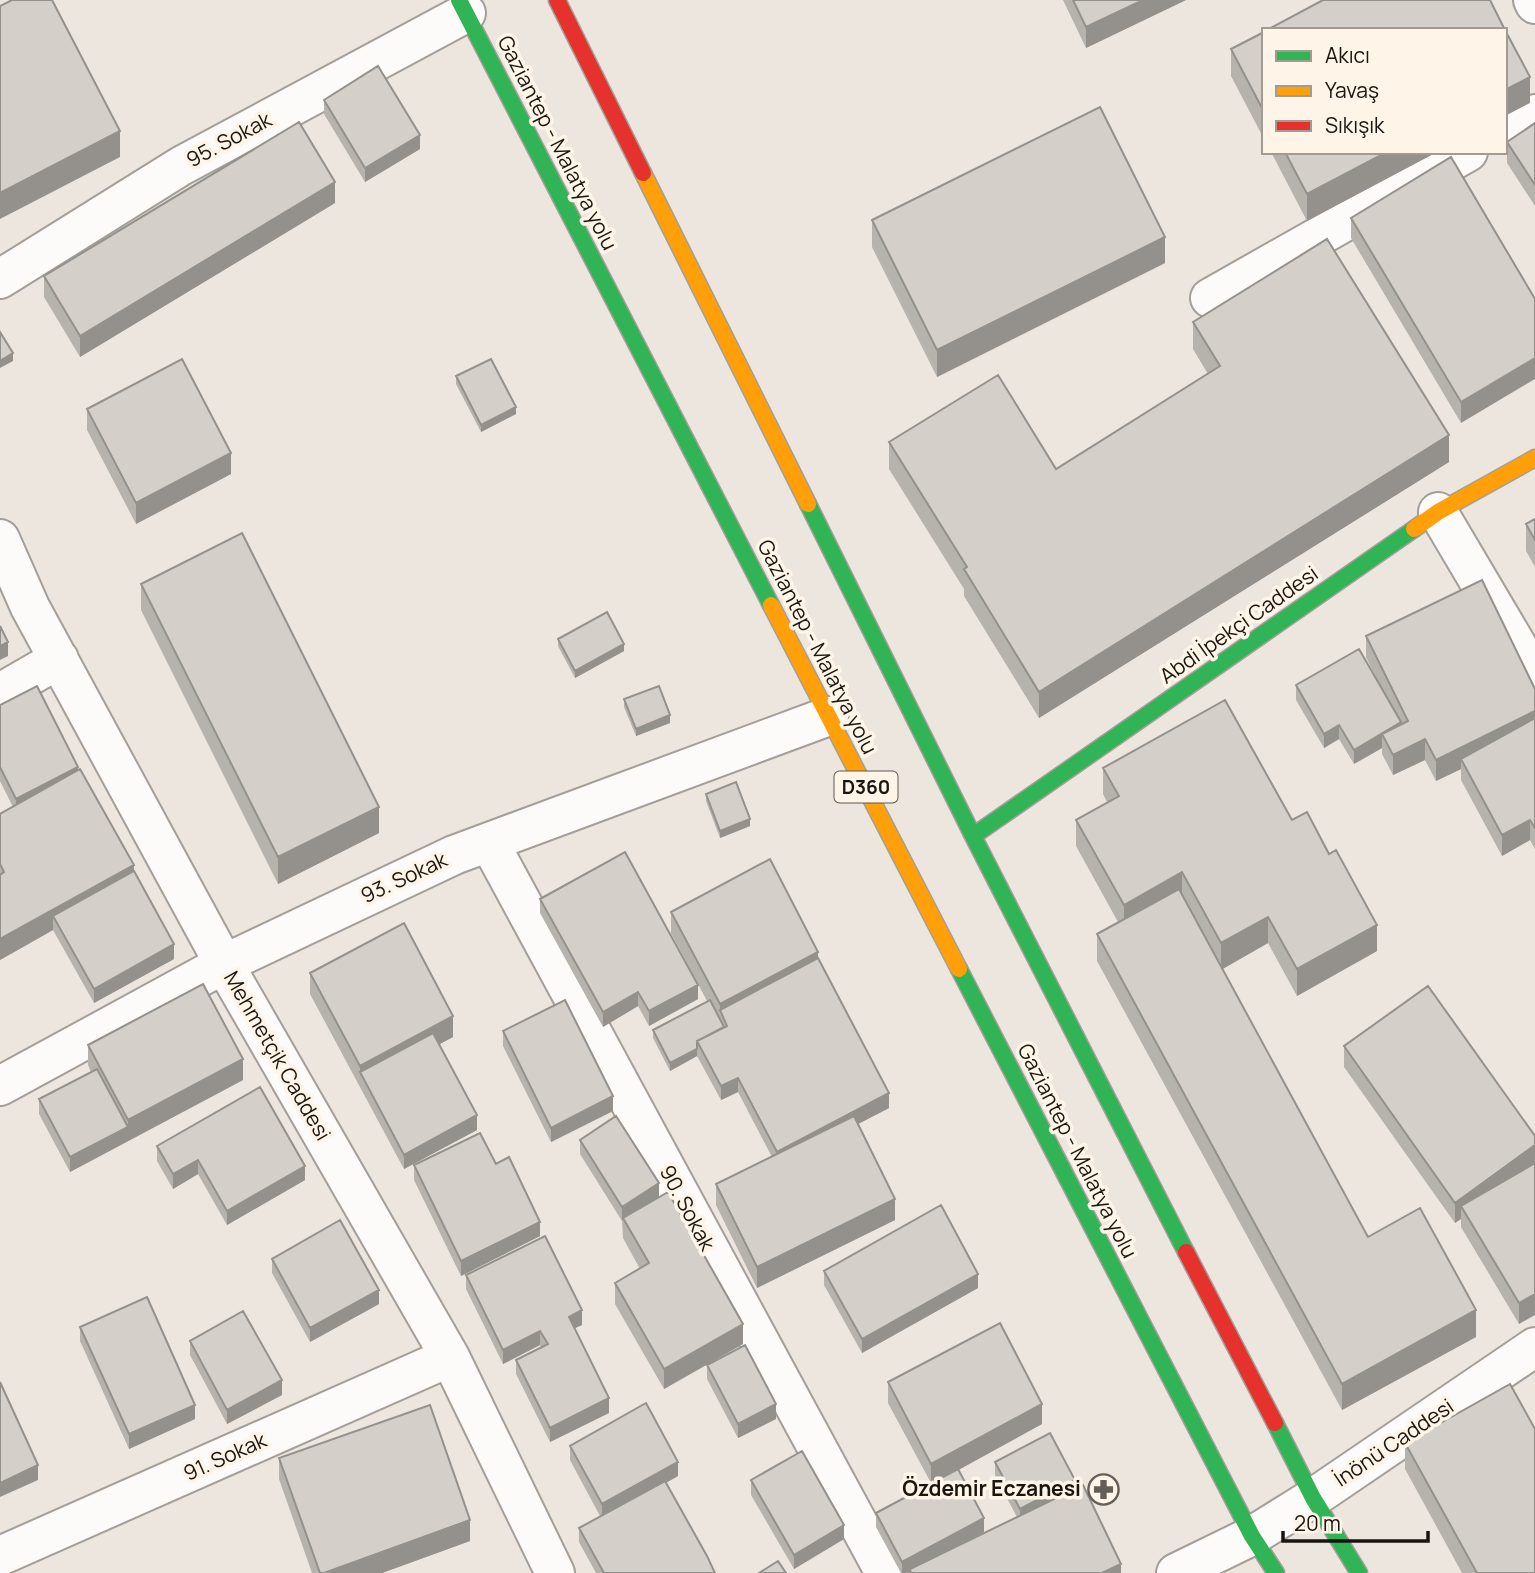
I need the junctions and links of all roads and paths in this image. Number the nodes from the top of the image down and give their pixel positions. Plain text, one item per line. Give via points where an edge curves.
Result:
1 (557, 0) edge
2 (462, 7) edge
3 (1535, 114) edge
4 (1507, 130) edge
5 (1464, 154) edge
6 (0, 279) edge
7 (1210, 298) dead end
8 (1535, 458) edge
9 (1438, 512) junction
10 (0, 540) edge
11 (59, 659) junction
12 (1535, 677) edge
13 (0, 692) edge
14 (829, 716) junction
15 (973, 836) junction
16 (489, 842) junction
17 (224, 964) junction
18 (0, 1086) edge
19 (1535, 1348) edge
20 (450, 1357) junction
21 (1313, 1498) junction
22 (1252, 1536) junction
23 (0, 1556) edge
24 (555, 1573) edge
25 (885, 1573) edge
26 (1175, 1573) edge
27 (1276, 1573) edge
28 (1359, 1573) edge

1 - 15 main road
2 - 6 street, 95. Sokak via 181,166
2 - 14 main road, Gaziantep - Malatya yolu / D360
3 - 4 street
5 - 7 street
8 - 9 main road, Abdi İpekçi Caddesi
9 - 12 street
9 - 15 main road, Abdi İpekçi Caddesi
10 - 11 street, Mehmetçik Caddesi
11 - 13 street
11 - 17 street, Mehmetçik Caddesi
14 - 16 street, 93. Sokak
14 - 22 main road, Gaziantep - Malatya yolu / D360
15 - 21 main road
16 - 17 street, 93. Sokak
16 - 25 street, 90. Sokak
17 - 18 street, 93. Sokak
17 - 20 street, Mehmetçik Caddesi
19 - 21 street, İnönü Caddesi
20 - 23 street, 91. Sokak
20 - 24 street, Mehmetçik Caddesi
21 - 22 street, İnönü Caddesi
21 - 28 main road
22 - 26 street, İnönü Caddesi
22 - 27 main road, Gaziantep - Malatya yolu / D360

